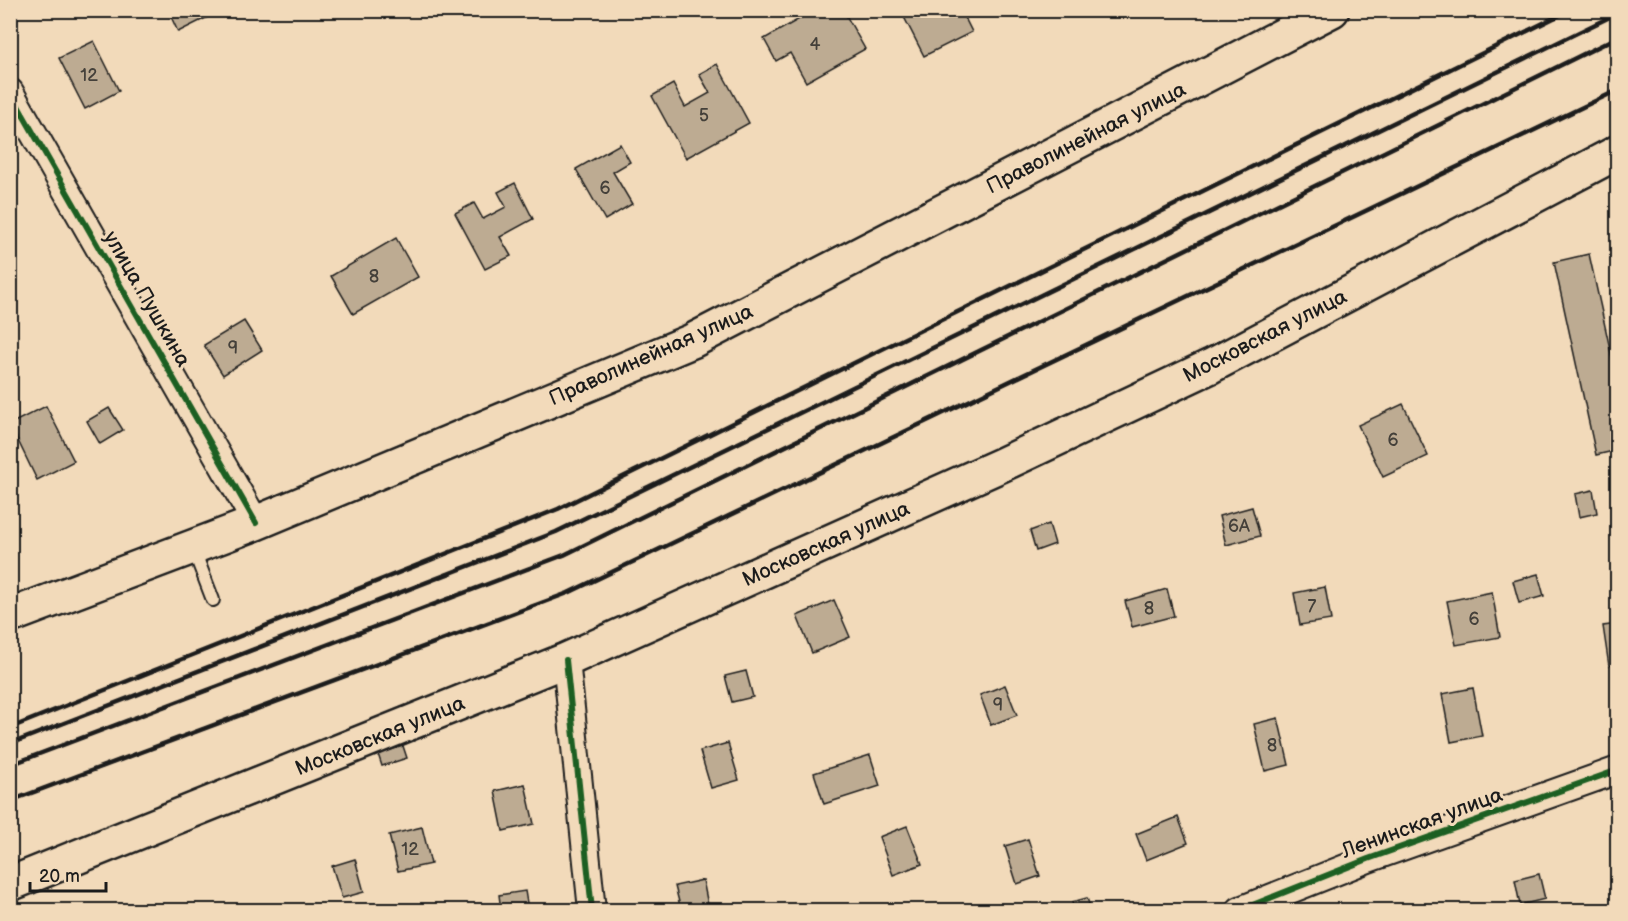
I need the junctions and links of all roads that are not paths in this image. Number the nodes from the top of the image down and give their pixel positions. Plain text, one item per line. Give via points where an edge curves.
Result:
1 (1316, 14) edge
2 (10, 92) edge
3 (1617, 152) edge
4 (256, 523) junction
5 (192, 547) junction
6 (213, 600) dead end
7 (10, 616) edge
8 (566, 660) junction
9 (1617, 770) edge
10 (10, 884) edge
11 (592, 910) edge
12 (1240, 910) edge

1 - 4 main road, Праволинейная улица via 692,341
2 - 4 street, улица Пушкина
3 - 8 main road, Московская улица via 1211,366
4 - 5 main road, Праволинейная улица
5 - 6 lane
5 - 7 main road, Праволинейная улица
8 - 10 main road, Московская улица
8 - 11 street
9 - 12 street, Ленинская улица via 1368,859

